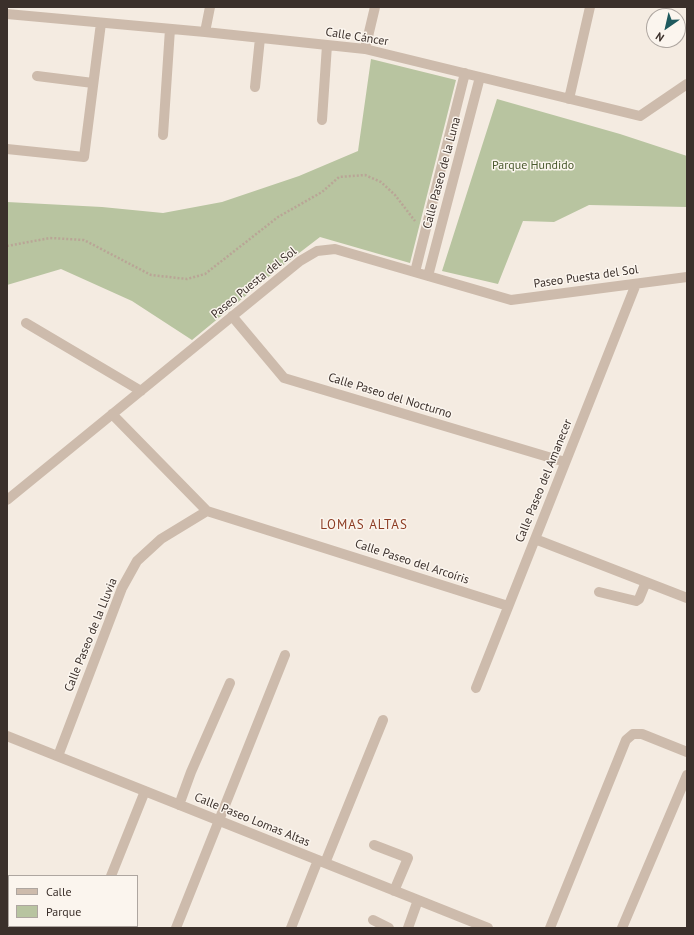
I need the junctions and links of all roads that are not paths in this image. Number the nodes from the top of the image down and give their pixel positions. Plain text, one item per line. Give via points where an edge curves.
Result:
1 (210, 7) edge
2 (375, 7) edge
3 (590, 7) edge
4 (7, 14) edge
5 (101, 22) junction
6 (170, 29) junction
7 (205, 32) junction
8 (260, 38) junction
9 (327, 45) junction
10 (365, 49) junction
11 (465, 73) junction
12 (37, 76) dead end
13 (480, 77) junction
14 (93, 83) junction
15 (687, 84) edge
16 (255, 87) dead end
17 (569, 99) junction
18 (322, 120) dead end
19 (163, 136) dead end
20 (7, 148) edge
21 (416, 272) junction
22 (428, 276) junction
23 (687, 277) edge
24 (636, 284) junction
25 (232, 316) junction
26 (26, 323) dead end
27 (141, 391) junction
28 (112, 414) junction
29 (565, 462) junction
30 (7, 500) edge
31 (208, 511) junction
32 (535, 539) junction
33 (646, 582) junction
34 (598, 592) dead end
35 (687, 598) edge
36 (508, 606) junction
37 (284, 654) dead end
38 (230, 683) dead end
39 (476, 688) dead end
40 (383, 720) dead end
41 (7, 736) edge
42 (687, 752) edge
43 (58, 756) junction
44 (687, 775) edge
45 (145, 791) junction
46 (179, 805) junction
47 (218, 820) junction
48 (374, 845) dead end
49 (322, 862) junction
50 (111, 875) edge
51 (394, 891) junction
52 (418, 900) junction
53 (373, 920) dead end
54 (176, 928) edge
55 (290, 928) edge
56 (389, 928) edge
57 (408, 928) edge
58 (488, 928) edge
59 (550, 928) edge
60 (622, 928) edge

1 - 7 street
2 - 10 street
3 - 17 street
4 - 5 street, Calle Cáncer
5 - 6 street, Calle Cáncer
5 - 14 street
6 - 7 street, Calle Cáncer
6 - 19 street
7 - 8 street, Calle Cáncer
8 - 9 street, Calle Cáncer
8 - 16 street
9 - 10 street, Calle Cáncer
9 - 18 street
10 - 11 street, Calle Cáncer
11 - 13 street, Calle Cáncer
11 - 21 street, Calle Paseo de la Luna
12 - 14 street
13 - 17 street, Calle Cáncer
13 - 22 street, Calle Paseo de la Luna
14 - 20 street via 84,157
15 - 17 street, Calle Cáncer via 640,116
21 - 22 street, Paseo Puesta del Sol
21 - 25 street, Paseo Puesta del Sol via 335,248 317,251 300,261
22 - 24 street, Paseo Puesta del Sol via 511,300
23 - 24 street, Paseo Puesta del Sol
24 - 29 street, Calle Paseo del Amanecer
25 - 27 street, Paseo Puesta del Sol
25 - 29 street, Calle Paseo del Nocturno via 284,378
26 - 27 street
27 - 28 street, Paseo Puesta del Sol
28 - 30 street, Paseo Puesta del Sol
28 - 31 street, Calle Paseo del Arcoíris
29 - 32 street, Calle Paseo del Amanecer
31 - 36 street, Calle Paseo del Arcoíris
31 - 43 street, Calle Paseo de la Lluvia via 161,539 137,561 122,588
32 - 33 street
32 - 36 street, Calle Paseo del Amanecer
33 - 34 street via 636,601
33 - 35 street
36 - 39 street, Calle Paseo del Amanecer
37 - 47 street
38 - 46 street
40 - 49 street
41 - 43 street, Calle Paseo Lomas Altas
42 - 59 street via 642,734 633,734 626,740
43 - 45 street, Calle Paseo Lomas Altas
44 - 60 street
45 - 46 street, Calle Paseo Lomas Altas
45 - 50 street
46 - 47 street, Calle Paseo Lomas Altas
47 - 49 street, Calle Paseo Lomas Altas
47 - 54 street
48 - 51 street via 408,858
49 - 51 street, Calle Paseo Lomas Altas
49 - 55 street
51 - 52 street, Calle Paseo Lomas Altas
52 - 57 street
52 - 58 street, Calle Paseo Lomas Altas
53 - 56 street

